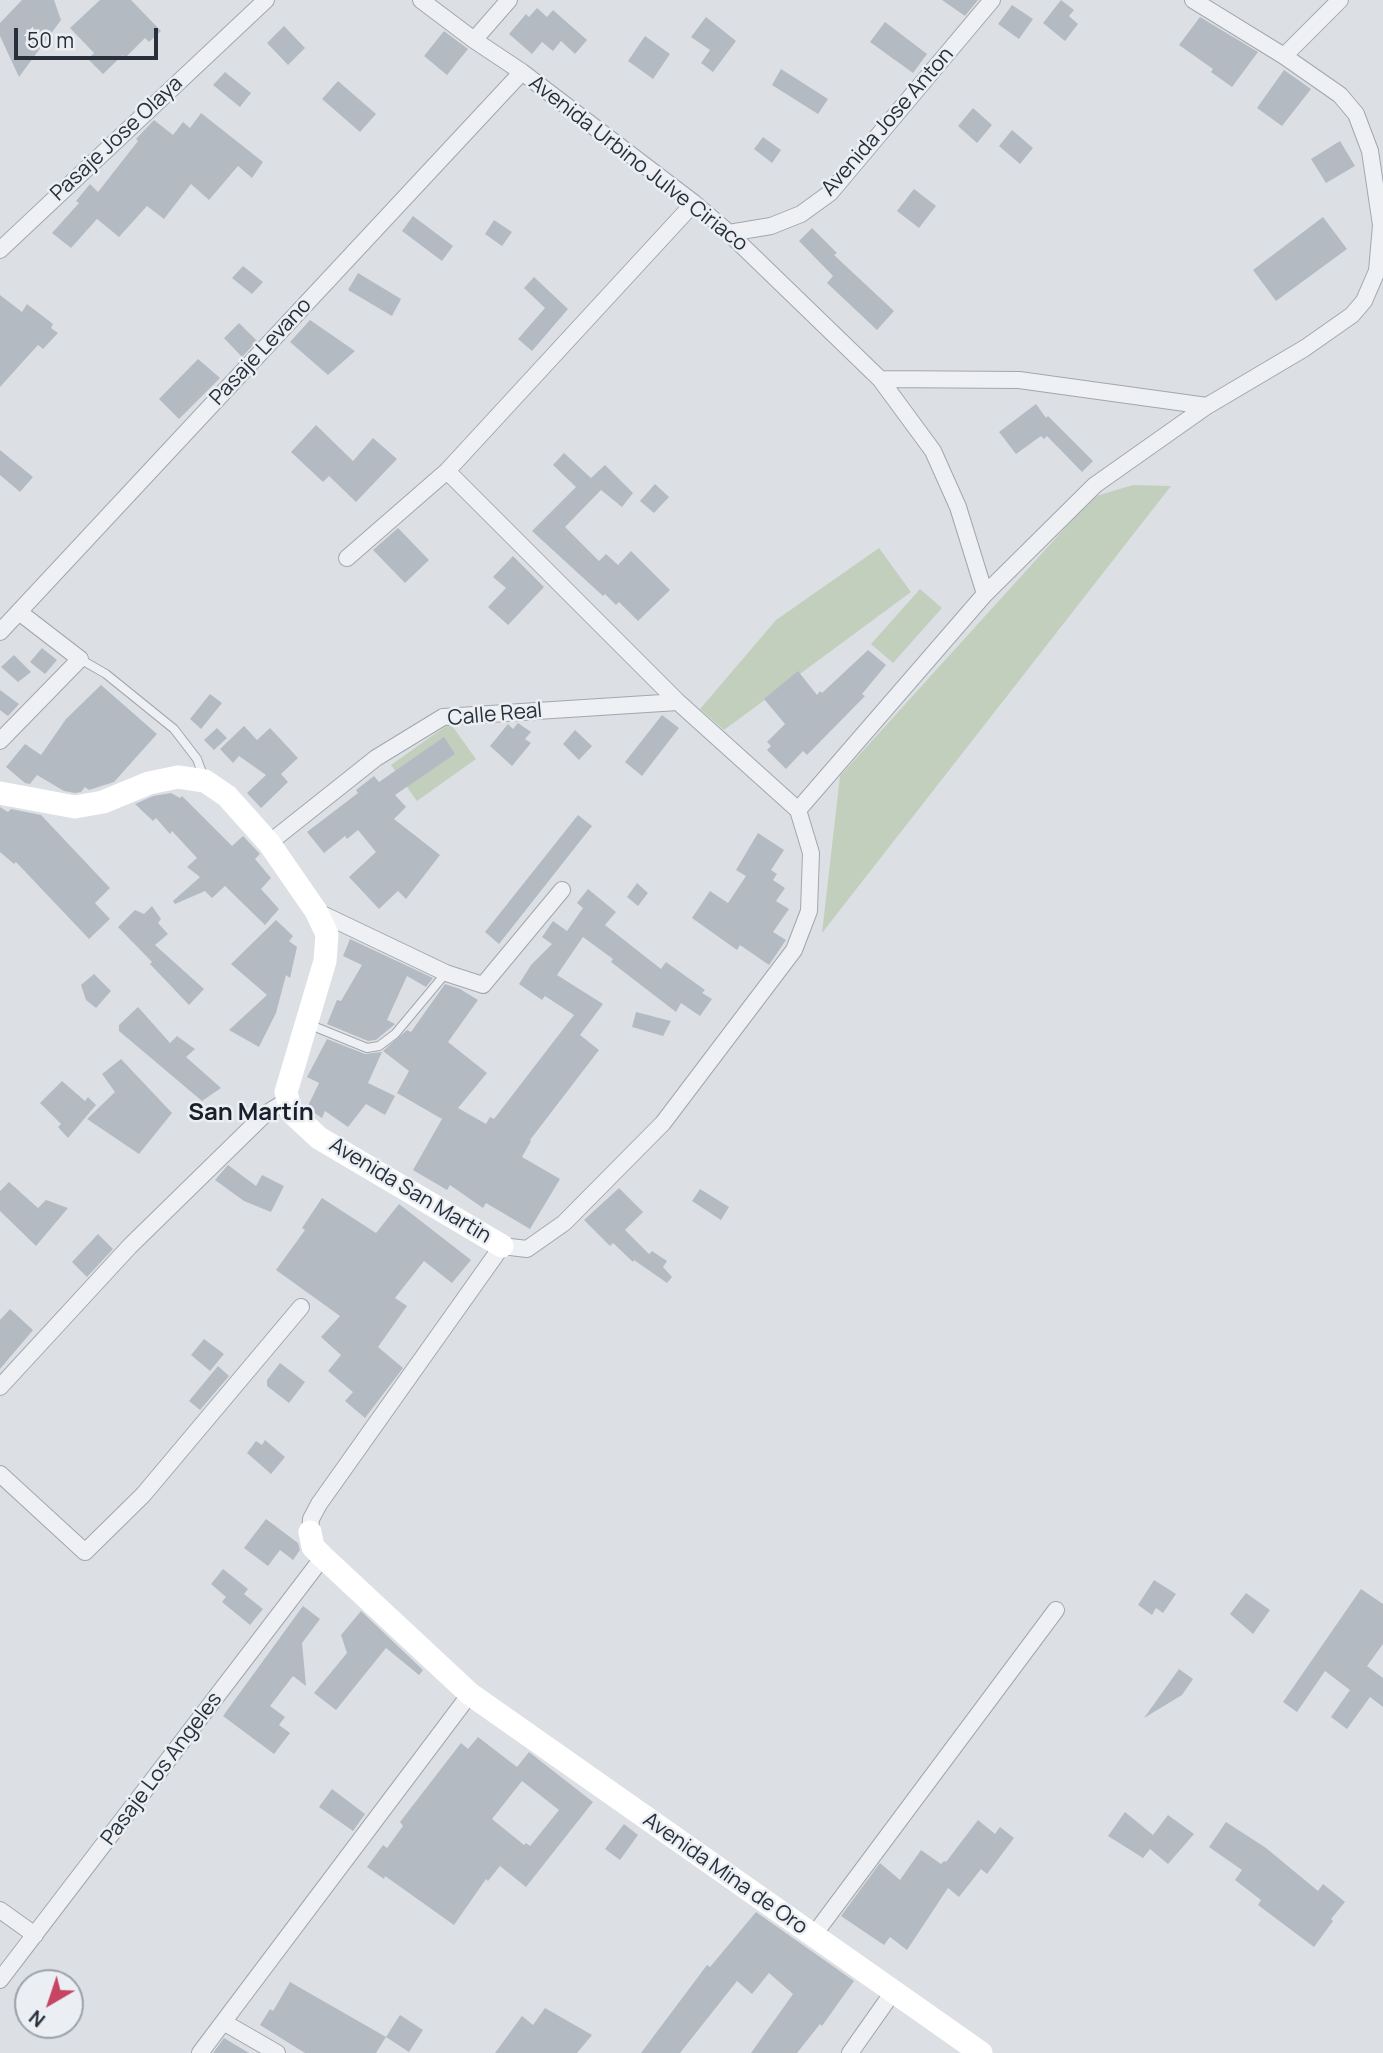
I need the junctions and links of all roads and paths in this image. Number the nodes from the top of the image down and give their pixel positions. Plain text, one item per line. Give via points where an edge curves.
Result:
1 (265, 0) edge
2 (421, 0) edge
3 (509, 0) edge
4 (992, 0) edge
5 (1193, 0) edge
6 (1340, 0) edge
7 (474, 40) junction
8 (1284, 56) junction
9 (522, 72) junction
10 (694, 203) junction
11 (729, 233) junction
12 (0, 250) edge
13 (880, 379) junction
14 (1207, 406) junction
15 (447, 471) junction
16 (347, 558) dead end
17 (985, 594) junction
18 (19, 612) junction
19 (0, 632) edge
20 (80, 659) junction
21 (678, 702) junction
22 (0, 741) edge
23 (205, 781) junction
24 (0, 793) edge
25 (799, 810) junction
26 (268, 843) junction
27 (562, 890) dead end
28 (316, 911) junction
29 (446, 973) junction
30 (306, 1023) junction
31 (288, 1100) junction
32 (502, 1246) junction
33 (300, 1307) dead end
34 (0, 1387) edge
35 (0, 1475) edge
36 (310, 1532) joint
37 (323, 1557) junction
38 (1056, 1610) dead end
39 (470, 1694) junction
40 (0, 1910) edge
41 (35, 1935) junction
42 (813, 1936) junction
43 (0, 1980) edge
44 (893, 1992) junction
45 (225, 2023) junction
46 (200, 2053) edge
47 (278, 2053) edge
48 (850, 2053) edge
49 (981, 2053) edge

1 - 12 street, Pasaje Jose Olaya
2 - 7 street, Avenida Urbino Julve Ciriaco
3 - 7 street
4 - 11 street, Avenida Jose Anton via 830,193 801,215
5 - 8 street
6 - 8 street
7 - 9 street, Avenida Urbino Julve Ciriaco
8 - 14 street via 1340,96 1356,114 1370,151 1379,201 1377,271 1364,301 1352,315
9 - 10 street, Avenida Urbino Julve Ciriaco
9 - 18 street, Pasaje Levano
10 - 11 street, Avenida Urbino Julve Ciriaco
10 - 15 street
11 - 13 street, Avenida Urbino Julve Ciriaco
13 - 14 street via 1019,380
13 - 17 street, Avenida Urbino Julve Ciriaco via 933,451 958,507
14 - 17 street via 1095,485
15 - 16 street
15 - 21 street
17 - 25 street
18 - 19 street, Pasaje Levano
18 - 20 street
20 - 22 street
20 - 23 lane via 174,729 197,759
21 - 25 street
21 - 26 street, Calle Real via 443,718 376,758
23 - 24 street via 178,777 75,807
23 - 26 street via 228,796
25 - 32 street via 811,853 809,911 794,950 663,1123 626,1161 564,1223 527,1249
26 - 28 street
27 - 29 street via 483,985
28 - 29 street
28 - 30 street via 327,934 325,961
29 - 30 lane via 395,1034 379,1046 367,1048
30 - 31 street via 286,1092
31 - 32 street, Avenida San Martin via 291,1112 319,1138
31 - 34 street via 264,1115 140,1236
32 - 36 street via 319,1504
33 - 35 street via 144,1495 85,1552
36 - 37 street, Avenida Mina de Oro via 313,1547
37 - 39 street, Avenida Mina de Oro
37 - 41 street, Pasaje Los Angeles
38 - 42 street
39 - 42 street, Avenida Mina de Oro
39 - 45 street
40 - 41 street
41 - 43 street, Pasaje Los Angeles
42 - 44 street, Avenida Mina de Oro
44 - 48 street
44 - 49 street, Avenida Mina de Oro
45 - 46 street
45 - 47 street

